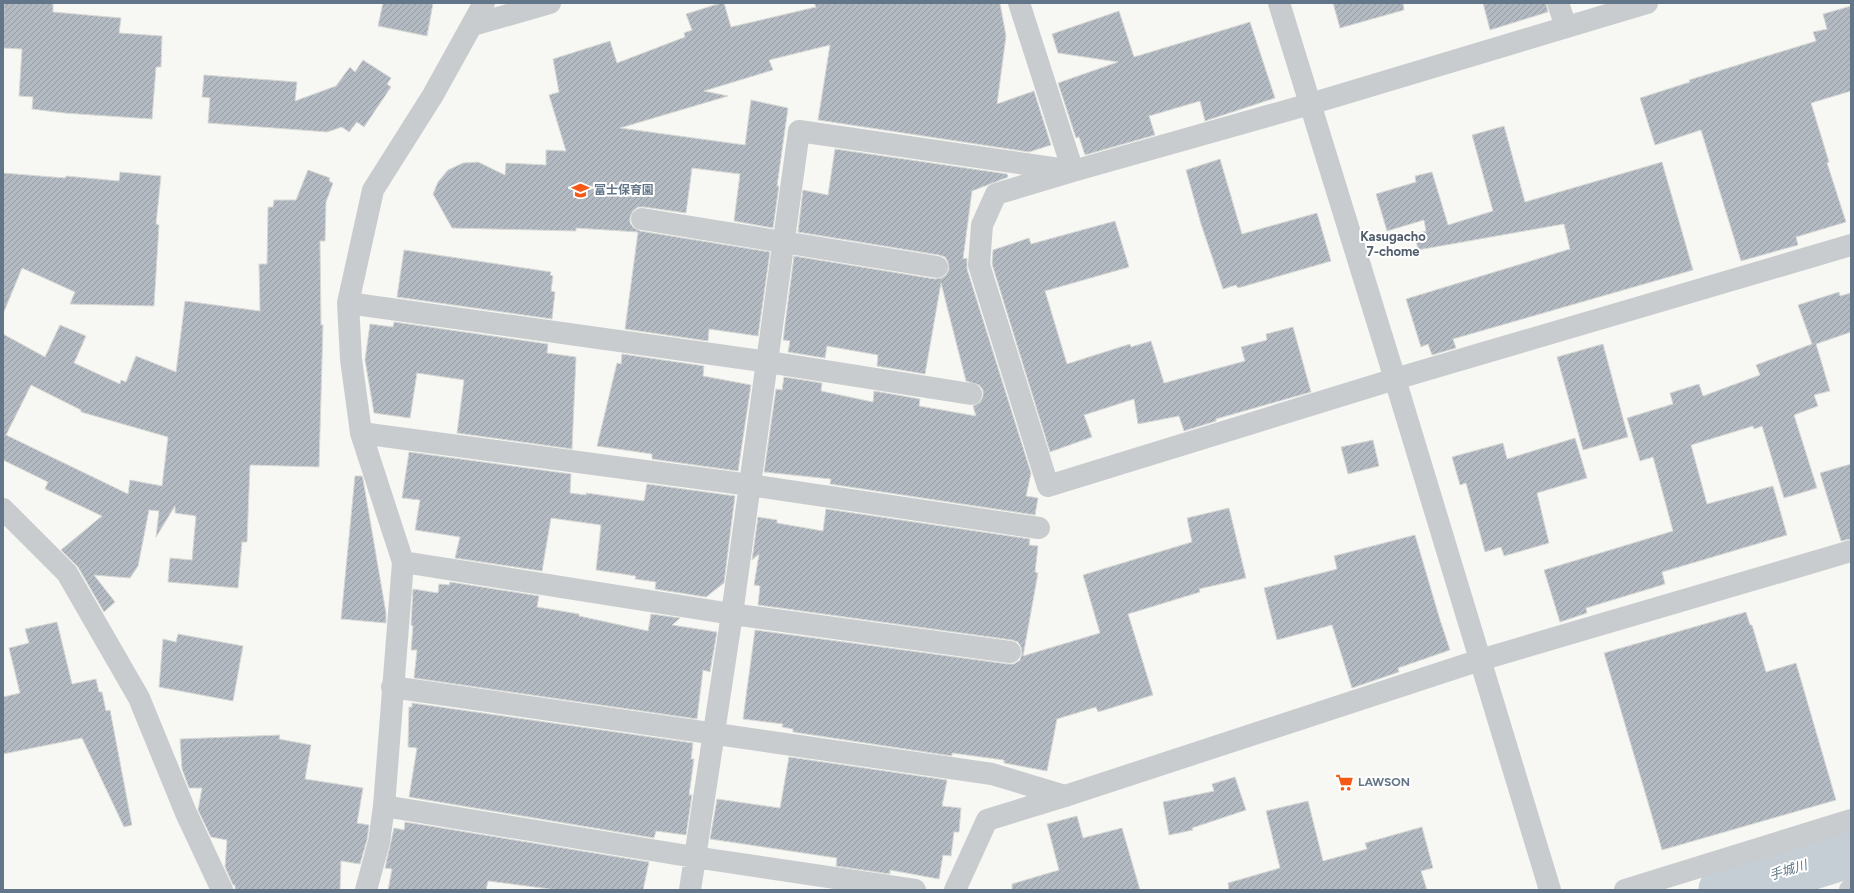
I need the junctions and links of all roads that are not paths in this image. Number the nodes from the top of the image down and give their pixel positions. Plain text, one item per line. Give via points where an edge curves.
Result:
1 (484, 3) edge
2 (550, 3) edge
3 (1019, 3) edge
4 (1279, 3) edge
5 (1558, 3) edge
6 (1647, 3) edge
7 (473, 25) junction
8 (1566, 27) junction
9 (1310, 104) junction
10 (1073, 171) junction
11 (642, 219) dead end
12 (784, 242) junction
13 (1851, 245) edge
14 (937, 267) dead end
15 (348, 303) junction
16 (768, 362) junction
17 (1395, 379) junction
18 (971, 394) dead end
19 (361, 433) junction
20 (750, 485) junction
21 (3, 509) edge
22 (1039, 528) dead end
23 (1851, 551) edge
24 (404, 562) junction
25 (732, 614) junction
26 (1010, 652) dead end
27 (1480, 660) junction
28 (392, 687) junction
29 (712, 734) junction
30 (1065, 796) junction
31 (384, 806) junction
32 (1851, 820) edge
33 (694, 857) junction
34 (222, 890) edge
35 (366, 890) edge
36 (690, 890) edge
37 (915, 890) edge
38 (955, 890) edge
39 (1550, 890) edge
40 (1625, 890) edge

1 - 7 street
2 - 7 street
3 - 10 street
4 - 9 street
5 - 8 street
6 - 8 street
7 - 15 street via 433,95 373,190
8 - 9 street
9 - 10 street
9 - 17 street
10 - 12 street via 799,131
10 - 17 street via 996,194 982,224 979,265 1048,486
11 - 12 street
12 - 14 street
12 - 16 street
13 - 17 street
15 - 16 street
15 - 19 street via 351,359
16 - 18 street
16 - 20 street
17 - 27 street
19 - 20 street
19 - 24 street
20 - 22 street
20 - 25 street
21 - 34 street via 67,573 139,698 186,812
23 - 27 street
24 - 25 street
24 - 28 street
25 - 26 street
25 - 29 street
27 - 30 street
27 - 39 street
28 - 29 street
28 - 31 street
29 - 30 street via 992,774
29 - 33 street
30 - 38 street via 987,820
31 - 33 street
31 - 35 street via 379,842
32 - 40 street
33 - 36 street
33 - 37 street

